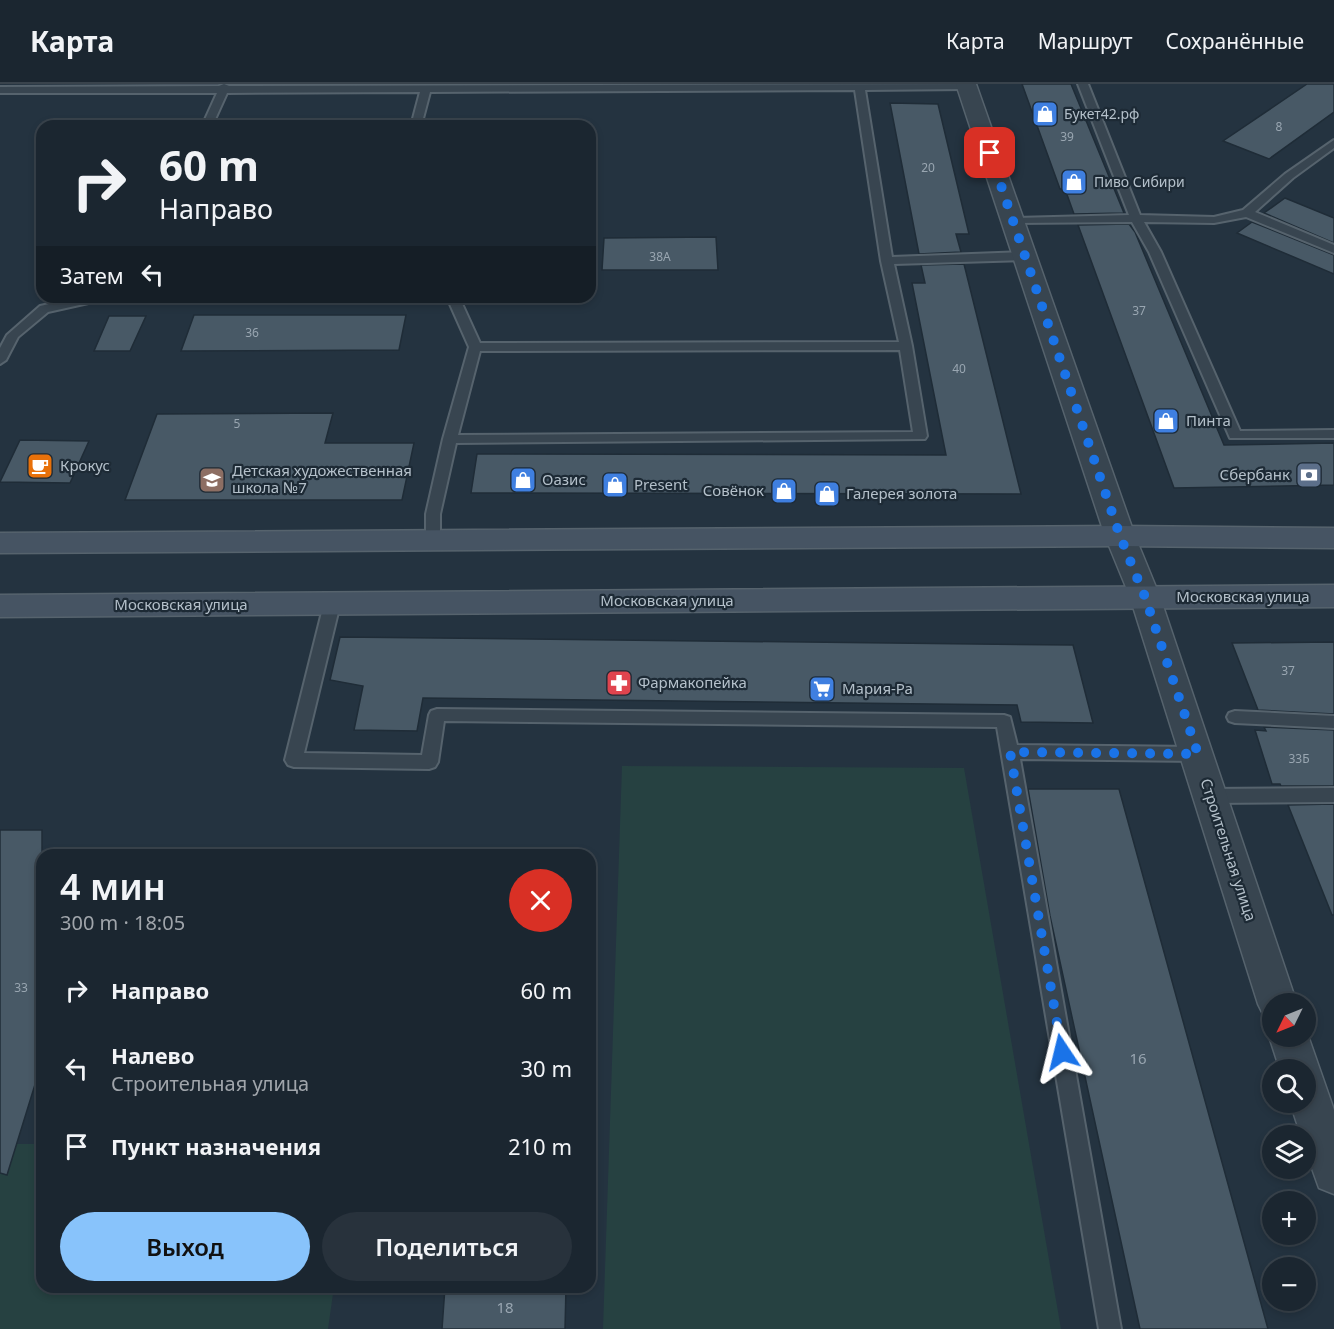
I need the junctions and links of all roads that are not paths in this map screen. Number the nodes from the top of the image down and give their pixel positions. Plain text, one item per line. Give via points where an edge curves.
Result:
1 (1083, 84) edge
2 (859, 85) edge
3 (967, 85) edge
4 (330, 86) edge
5 (224, 87) junction
6 (426, 89) junction
7 (0, 90) edge
8 (210, 120) edge
9 (418, 120) edge
10 (1334, 143) edge
11 (1247, 213) junction
12 (1136, 218) junction
13 (1013, 220) junction
14 (1334, 249) edge
15 (1025, 256) junction
16 (887, 261) junction
17 (71, 303) edge
18 (456, 303) edge
19 (7, 334) edge
20 (906, 346) junction
21 (475, 347) junction
22 (0, 360) edge
23 (1334, 434) edge
24 (450, 440) junction
25 (1120, 536) junction
26 (1334, 538) edge
27 (433, 540) junction
28 (0, 543) edge
29 (1334, 596) edge
30 (1145, 597) junction
31 (332, 604) junction
32 (0, 606) edge
33 (1235, 717) dead end
34 (1334, 722) edge
35 (1010, 752) junction
36 (1198, 754) junction
37 (1334, 795) edge
38 (1210, 796) junction
39 (1274, 993) edge
40 (1314, 1113) edge
41 (1334, 1173) edge
42 (1110, 1329) edge

1 - 12 lane
2 - 3 lane
2 - 6 lane
2 - 16 lane
3 - 13 street, Строительная улица
4 - 5 lane
4 - 6 lane
5 - 7 lane
5 - 8 lane
6 - 9 lane
10 - 11 lane
11 - 12 lane via 1214,220
11 - 14 lane
12 - 13 lane
12 - 23 lane via 1155,252 1235,435
13 - 15 street, Строительная улица
15 - 16 lane
15 - 25 street, Строительная улица
16 - 20 lane
17 - 19 lane via 44,309
18 - 21 lane
19 - 22 lane
20 - 21 lane
20 - 24 lane via 920,436
21 - 24 lane
24 - 27 lane via 433,514
25 - 26 main road
25 - 27 main road
25 - 30 street, Строительная улица
27 - 28 main road
29 - 30 main road, Московская улица
30 - 31 main road, Московская улица
30 - 36 street, Строительная улица
31 - 32 main road, Московская улица
31 - 35 lane via 294,760 429,762 437,715 1004,721
33 - 34 lane
35 - 36 lane
35 - 42 lane
36 - 38 street, Строительная улица
37 - 38 lane
38 - 39 street, Строительная улица
40 - 41 street

